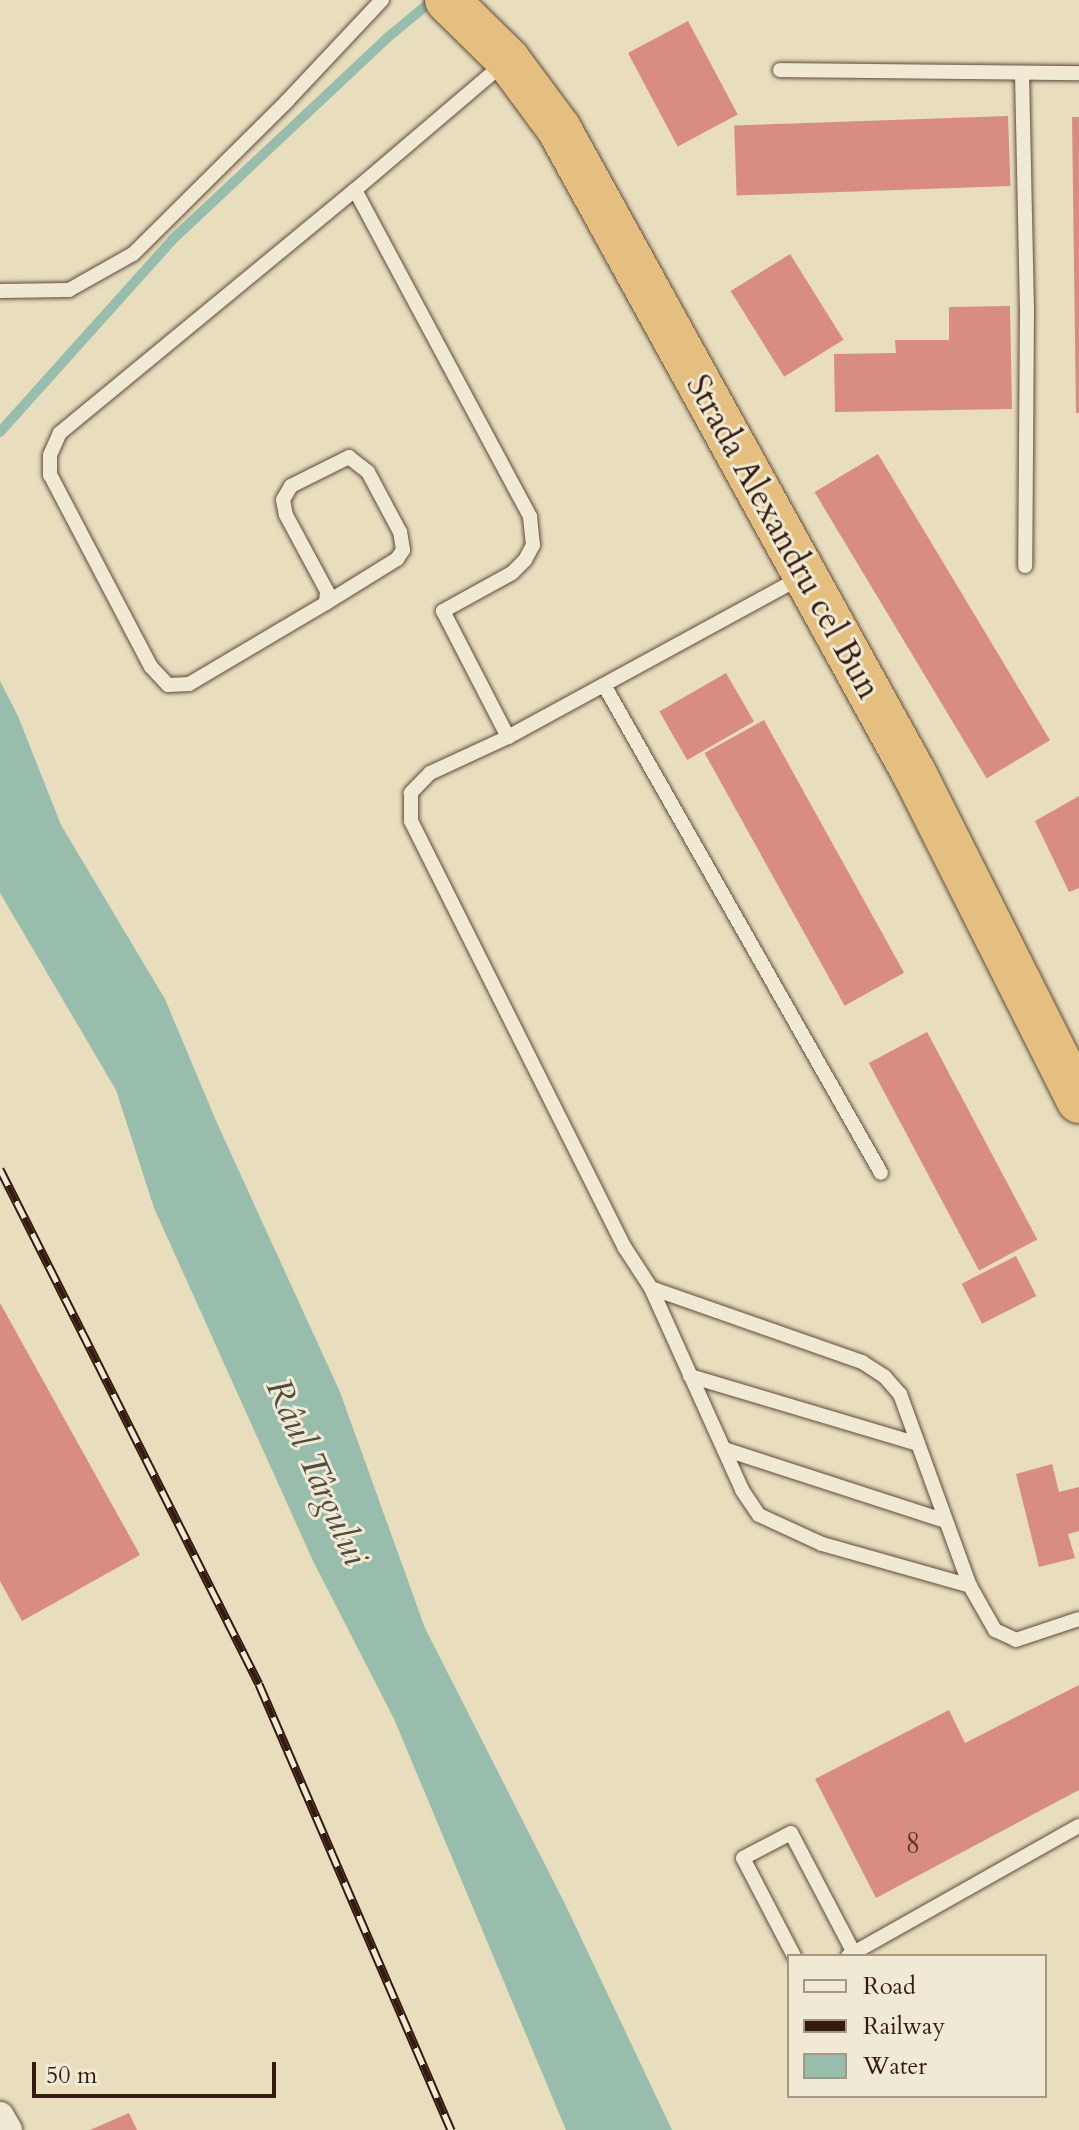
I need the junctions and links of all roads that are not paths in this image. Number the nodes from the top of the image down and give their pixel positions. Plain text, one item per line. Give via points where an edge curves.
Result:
1 (382, 0) edge
2 (459, 12) edge
3 (508, 60) junction
4 (780, 70) dead end
5 (1022, 73) junction
6 (1079, 73) edge
7 (355, 190) junction
8 (0, 291) edge
9 (1025, 566) dead end
10 (804, 576) junction
11 (326, 603) junction
12 (604, 685) junction
13 (508, 737) junction
14 (1077, 1094) edge
15 (881, 1173) dead end
16 (651, 1288) junction
17 (690, 1376) junction
18 (918, 1444) junction
19 (724, 1449) junction
20 (946, 1521) junction
21 (970, 1586) junction
22 (1079, 1619) edge
23 (1079, 1826) edge
24 (793, 1954) edge
25 (851, 1954) edge
26 (0, 2116) edge
27 (8, 2130) edge

1 - 8 lane via 133,254 69,290
2 - 3 highway, Strada Alexandru cel Bun
3 - 7 lane
3 - 10 highway, Strada Alexandru cel Bun via 559,129
4 - 5 lane
5 - 6 lane
5 - 9 lane
7 - 11 lane via 60,433 50,455 50,475 151,667 168,685 189,684
7 - 13 lane via 530,517 533,545 525,560 512,573 443,611
10 - 12 lane
10 - 14 highway, Strada Alexandru cel Bun via 922,788
11 - 11 lane via 397,559 403,550 400,532 368,472 349,457 291,486 283,500 327,591
12 - 13 lane
12 - 15 lane
13 - 16 lane via 430,773 411,793 411,821 625,1248
16 - 17 lane
16 - 18 lane via 862,1362 900,1394
17 - 18 lane
17 - 19 lane
18 - 20 lane
19 - 20 lane
19 - 21 lane via 759,1515 822,1544
20 - 21 lane
21 - 22 lane via 995,1630 1016,1640
23 - 25 lane
24 - 25 lane via 743,1858 791,1833
26 - 27 street

